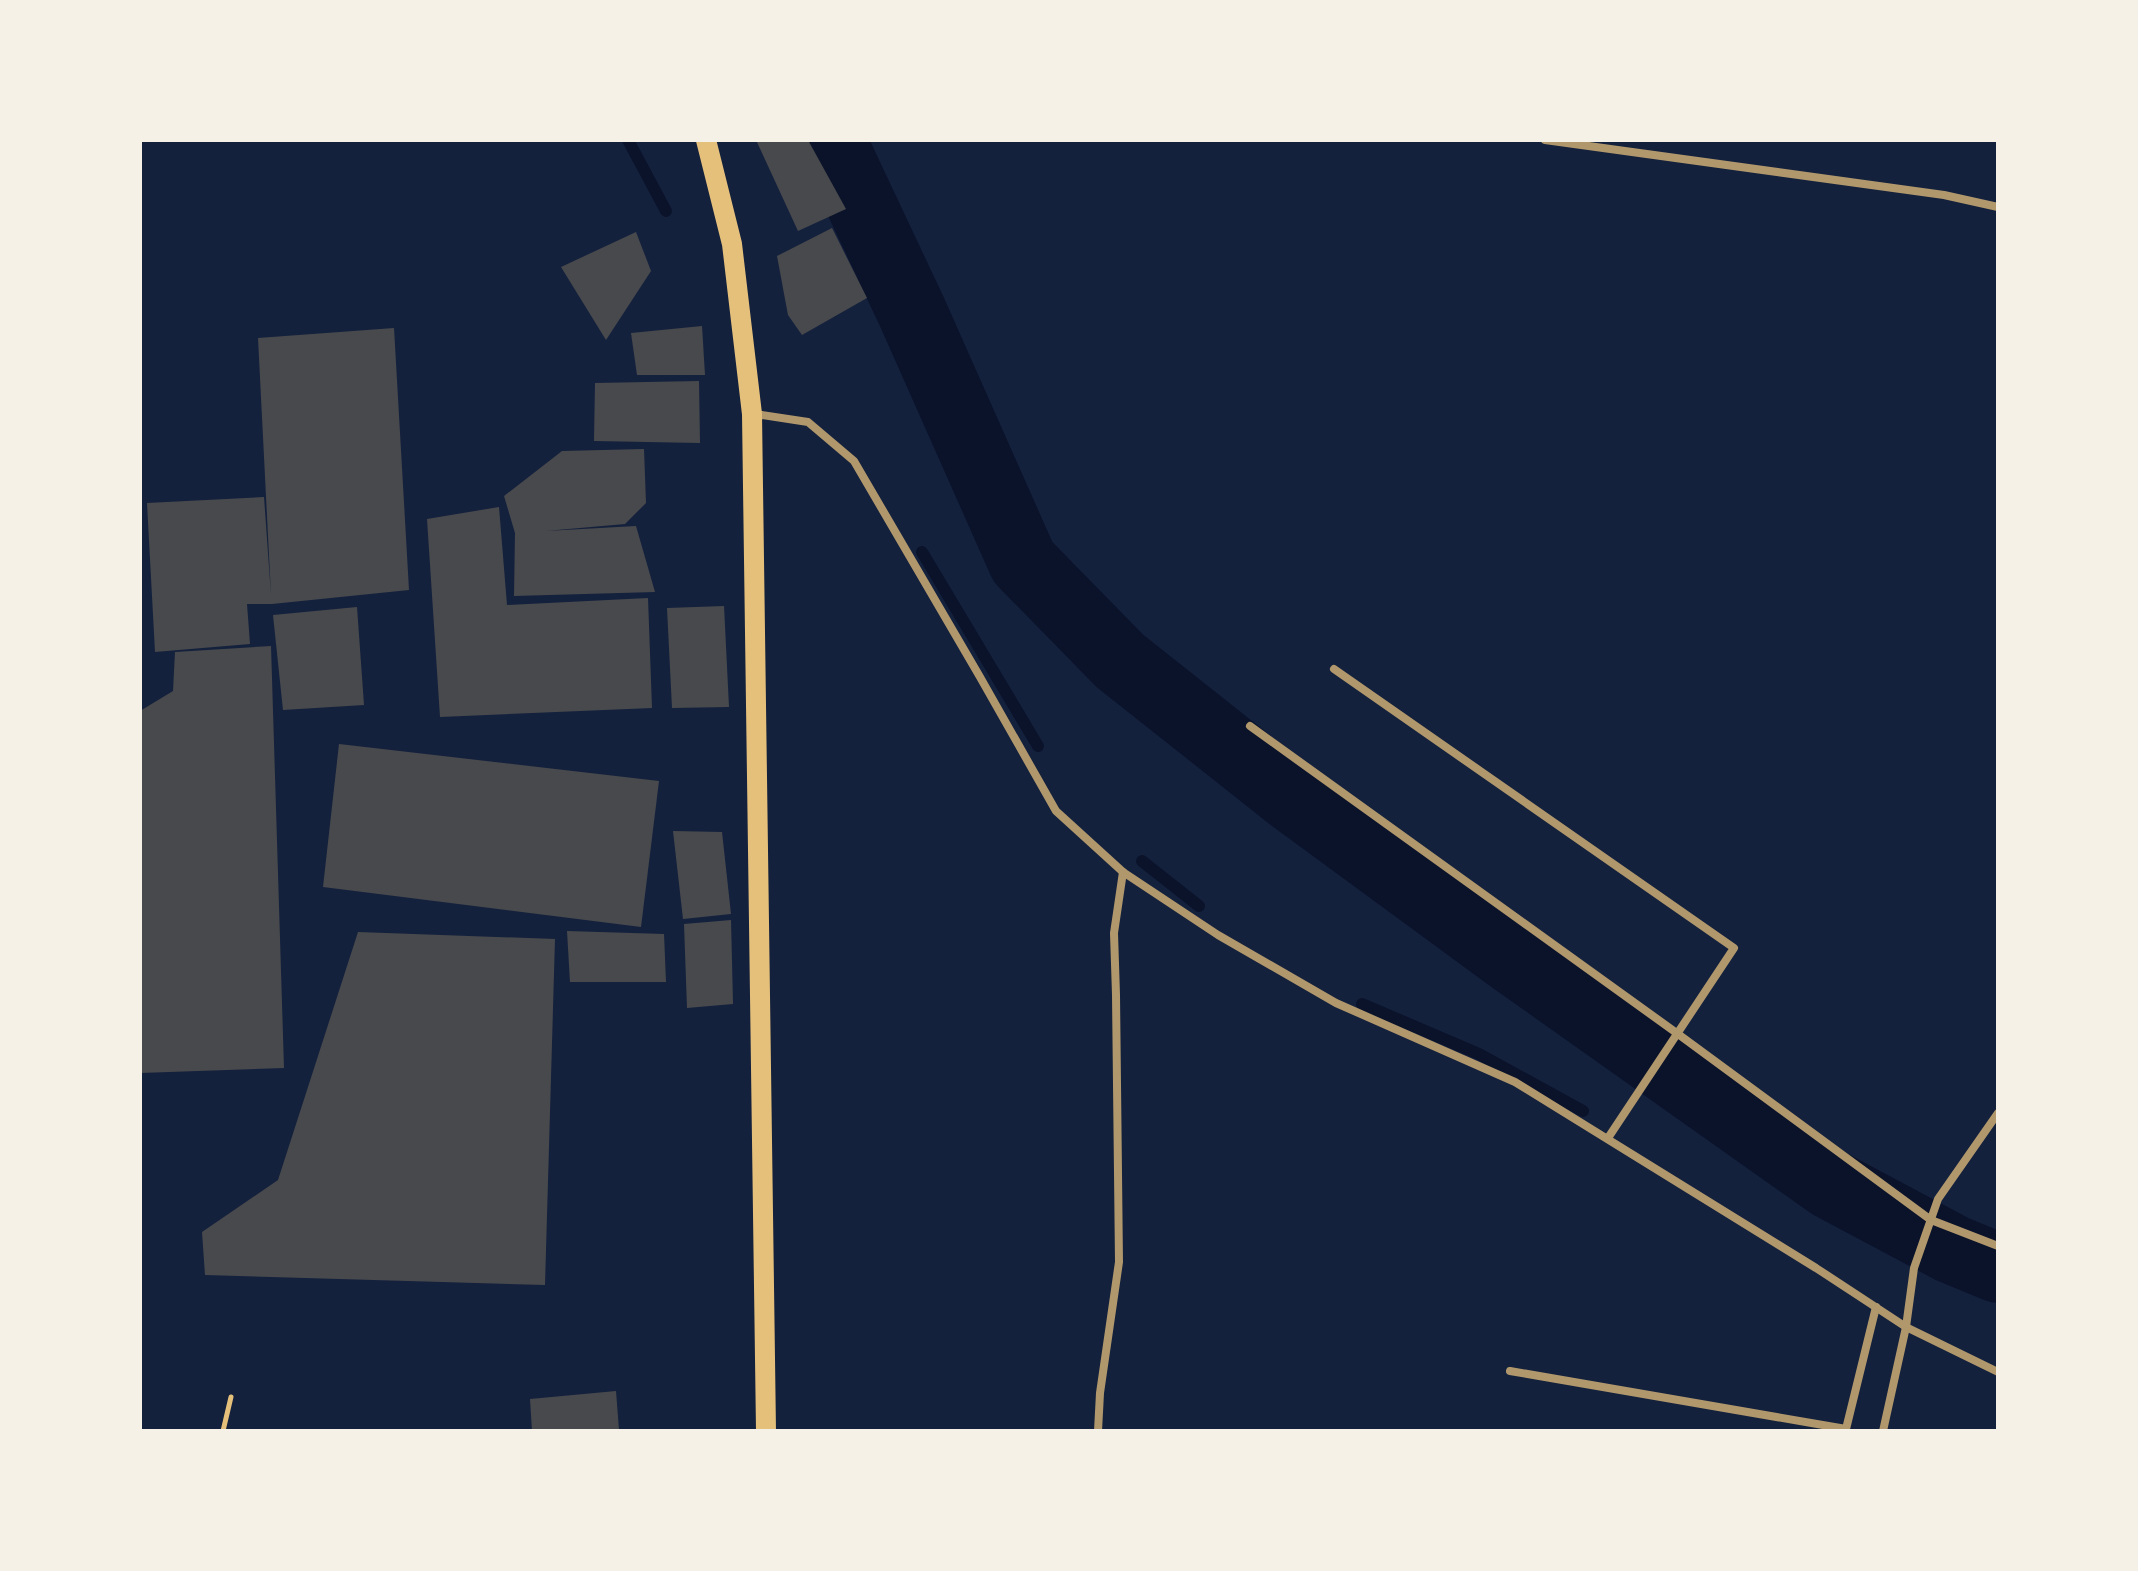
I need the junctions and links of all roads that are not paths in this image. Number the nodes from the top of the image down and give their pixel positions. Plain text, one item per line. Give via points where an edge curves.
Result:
1 (706, 140) edge
2 (1545, 140) edge
3 (1998, 207) edge
4 (752, 414) junction
5 (1334, 669) dead end
6 (1250, 726) dead end
7 (1123, 872) junction
8 (1678, 1034) junction
9 (1998, 1113) edge
10 (1608, 1138) junction
11 (1931, 1220) junction
12 (1998, 1246) edge
13 (1876, 1307) junction
14 (1906, 1327) junction
15 (1510, 1371) dead end
16 (1998, 1372) edge
17 (766, 1431) edge
18 (1098, 1431) edge
19 (1883, 1431) edge

1 - 4 main road via 732,244
2 - 3 street
4 - 7 street via 808,422 854,461 1056,811
4 - 17 main road
5 - 8 street via 1734,948
6 - 8 street
7 - 10 street via 1336,1003 1515,1082
7 - 18 street via 1114,933 1119,1262
8 - 10 street
8 - 11 street
9 - 11 street via 1938,1199
10 - 13 street
11 - 12 street
11 - 14 street via 1914,1268
13 - 14 street
13 - 15 street via 1846,1429
14 - 16 street
14 - 19 street

